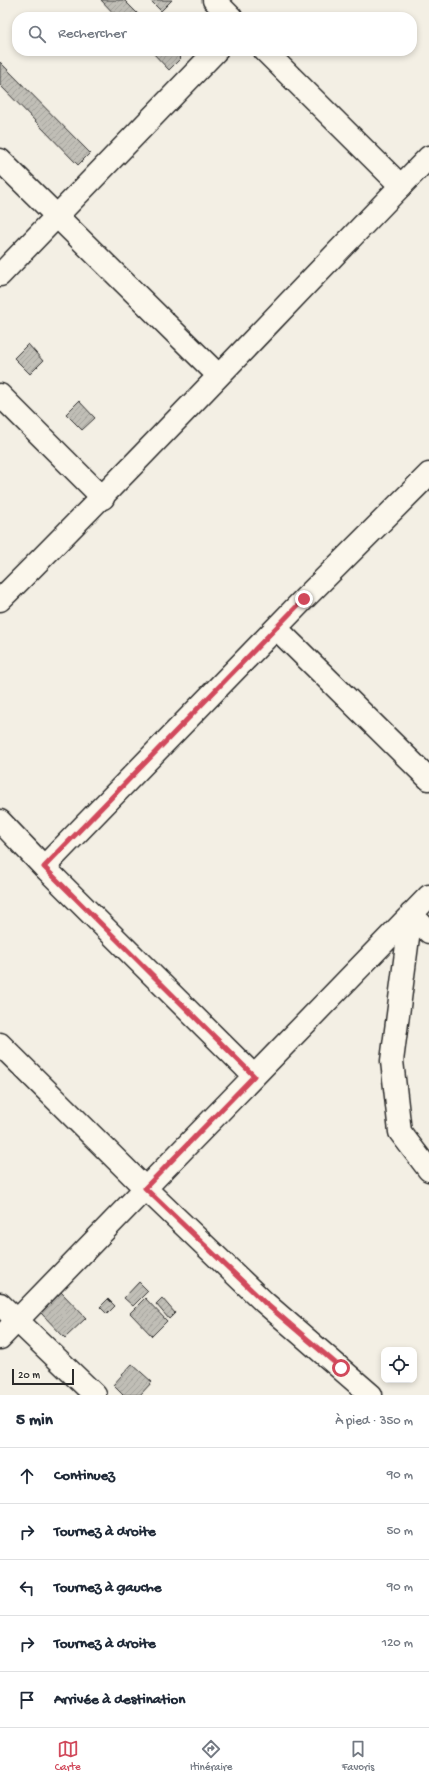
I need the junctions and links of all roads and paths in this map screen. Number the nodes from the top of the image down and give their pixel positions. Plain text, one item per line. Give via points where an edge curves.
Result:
1 (214, 0) edge
2 (226, 12) edge
3 (211, 56) edge
4 (270, 56) edge
5 (429, 157) edge
6 (0, 160) edge
7 (401, 186) junction
8 (57, 216) junction
9 (0, 275) edge
10 (218, 376) junction
11 (0, 395) edge
12 (429, 474) edge
13 (103, 498) junction
14 (0, 600) edge
15 (276, 628) junction
16 (429, 779) edge
17 (0, 821) edge
18 (44, 867) junction
19 (429, 896) edge
20 (411, 914) junction
21 (429, 932) edge
22 (0, 1044) edge
23 (254, 1076) junction
24 (429, 1170) edge
25 (145, 1188) junction
26 (0, 1304) edge
27 (17, 1322) junction
28 (0, 1338) edge
29 (95, 1395) edge
30 (371, 1395) edge

1 - 2 street
3 - 8 street
4 - 7 street
5 - 7 street
6 - 8 street
7 - 10 street
8 - 9 street
8 - 10 street
10 - 13 street
11 - 13 street
12 - 15 street
13 - 14 street
15 - 16 street
15 - 18 street
17 - 18 street
18 - 23 street
19 - 20 street
20 - 21 street
20 - 23 street
20 - 24 street via 392,1061 400,1132
22 - 25 street
23 - 25 street
25 - 27 street
25 - 30 street via 264,1302
26 - 27 street
27 - 28 street
27 - 29 street

